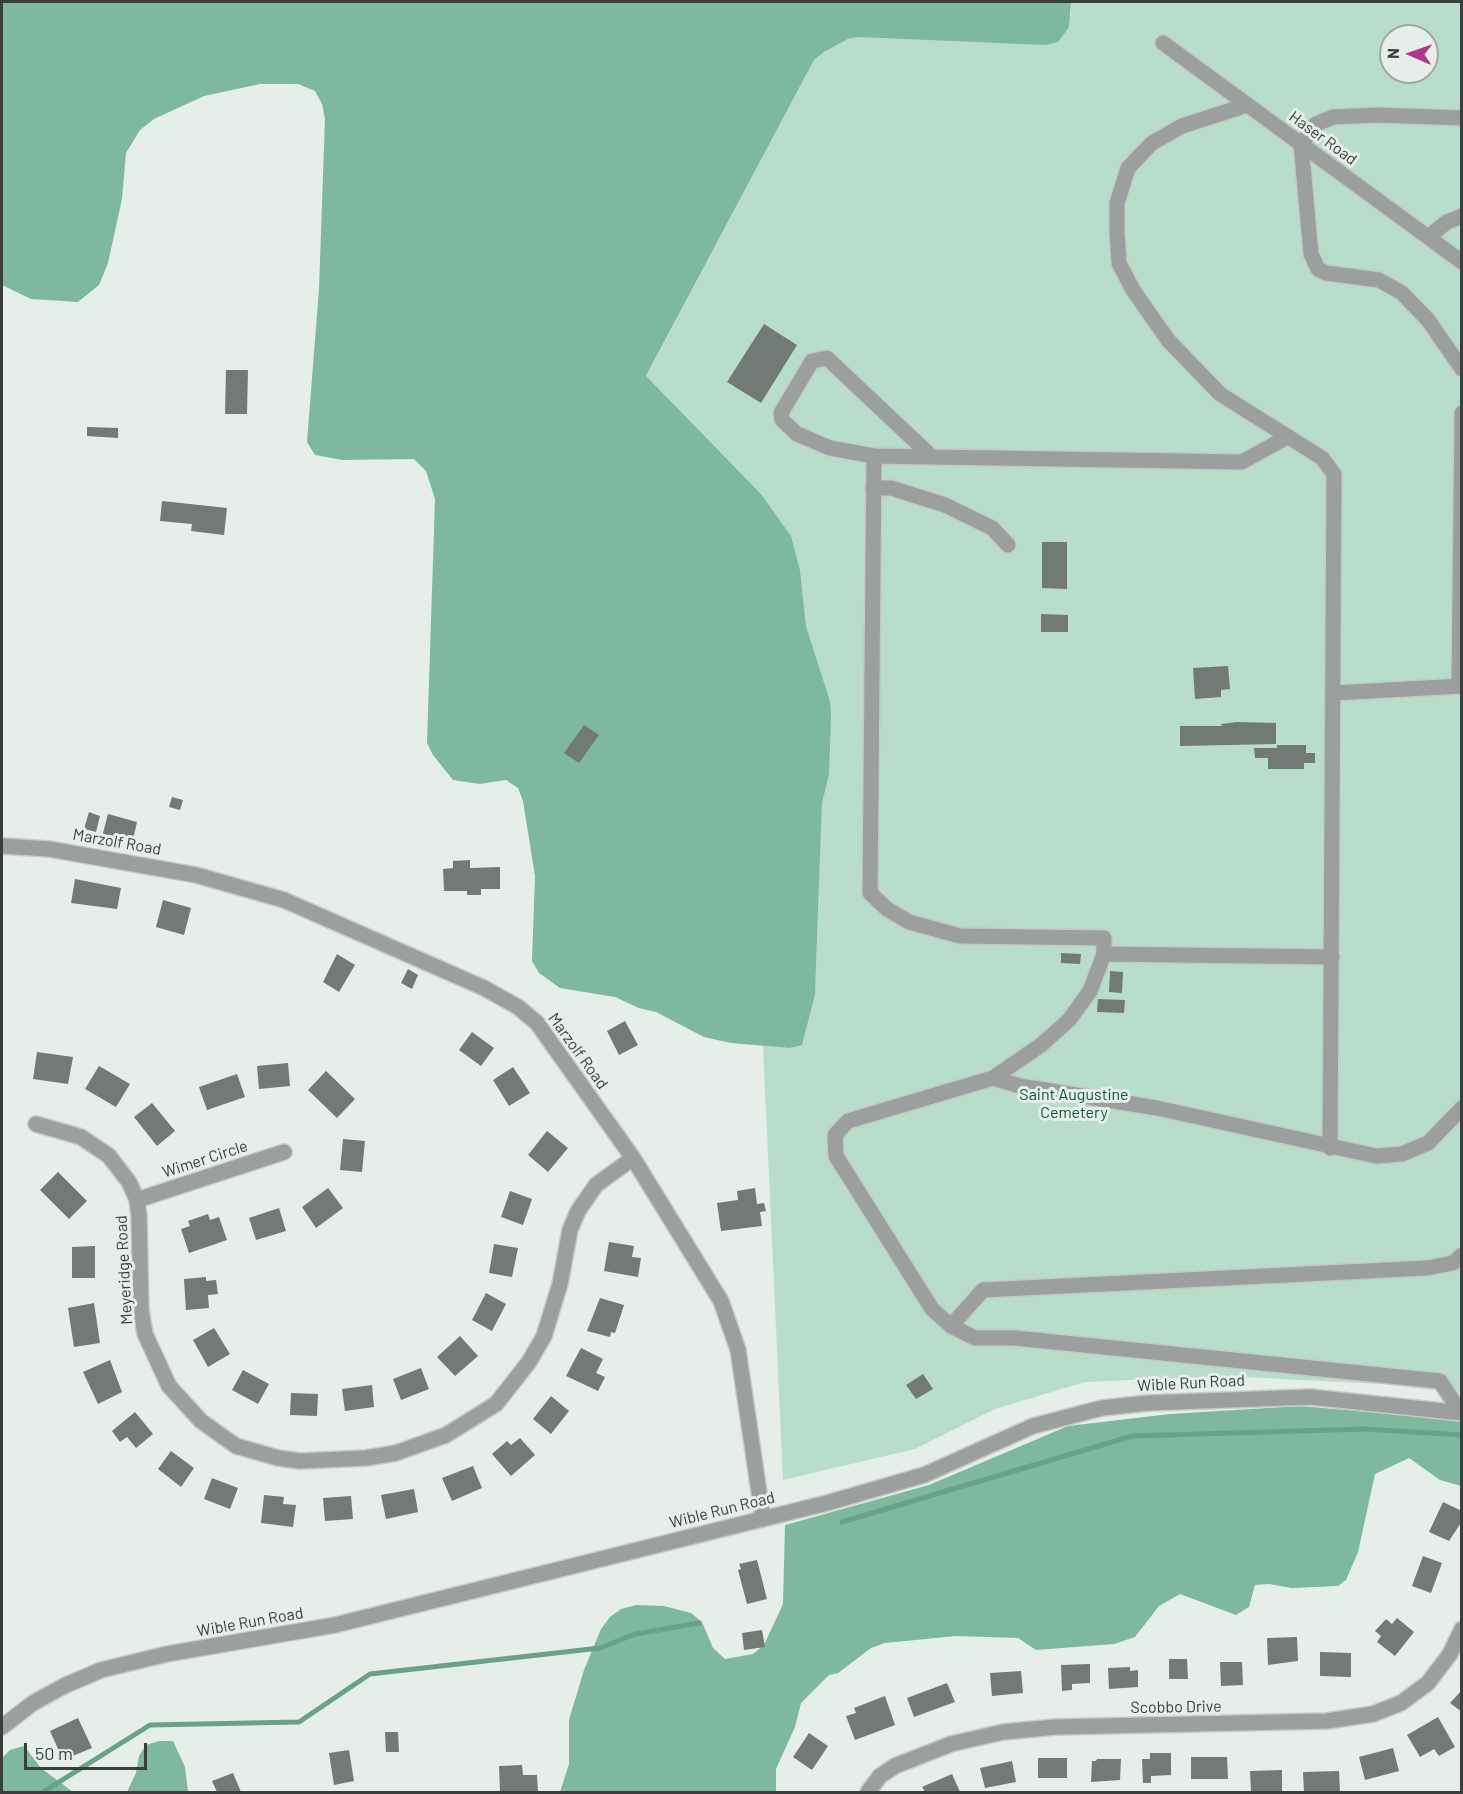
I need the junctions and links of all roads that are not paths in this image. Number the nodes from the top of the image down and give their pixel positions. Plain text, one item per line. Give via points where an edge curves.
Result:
1 (1163, 43) dead end
2 (1247, 105) junction
3 (1461, 118) edge
4 (1301, 144) junction
5 (1461, 216) edge
6 (1428, 237) junction
7 (1461, 262) edge
8 (1461, 369) edge
9 (1461, 413) edge
10 (1287, 437) junction
11 (874, 456) junction
12 (932, 457) junction
13 (873, 489) junction
14 (1008, 545) dead end
15 (1460, 686) edge
16 (1334, 693) junction
17 (2, 846) edge
18 (1104, 954) junction
19 (1332, 957) junction
20 (993, 1078) junction
21 (1461, 1107) edge
22 (36, 1124) dead end
23 (1330, 1148) junction
24 (284, 1152) dead end
25 (633, 1158) junction
26 (137, 1200) junction
27 (1461, 1255) edge
28 (951, 1326) junction
29 (1461, 1413) edge
30 (763, 1519) junction
31 (1461, 1629) edge
32 (2, 1727) edge
33 (868, 1792) edge

1 - 2 street, Haser Road
2 - 4 street, Haser Road
2 - 10 street via 1182,126 1152,143 1128,168 1117,203 1119,262 1133,290 1168,340 1220,394
3 - 4 street via 1333,117 1316,124
4 - 6 street, Haser Road
4 - 8 street via 1311,254 1318,269 1379,280 1402,293 1428,320
5 - 6 street
6 - 7 street, Haser Road
9 - 15 street
10 - 12 street via 1242,462
10 - 16 street via 1322,458 1334,474
11 - 12 street
11 - 12 street via 830,448 797,434 782,420 781,413 813,362 827,358
11 - 13 street
13 - 14 street via 891,488 945,505 992,528
13 - 18 street via 870,893 887,909 934,931 960,936 1104,938
15 - 16 street
16 - 19 street
17 - 25 street, Marzolf Road via 48,849 196,875 246,888 284,900 484,988 537,1023
18 - 19 street
18 - 20 street via 1090,990 1069,1020
19 - 23 street
20 - 23 street via 1020,1086 1157,1108
20 - 28 street via 848,1121 835,1135 836,1156 932,1309
21 - 23 street via 1428,1143 1402,1154 1376,1156
22 - 26 street, Meyeridge Road via 67,1131 97,1147 121,1171
24 - 26 street, Wimer Circle
25 - 26 street, Meyeridge Road via 596,1185 578,1211 544,1335 529,1362 496,1404 446,1435 396,1453 366,1458 300,1461 254,1452 218,1434 187,1407 159,1369 145,1334
25 - 30 street, Marzolf Road via 721,1301 729,1322 738,1350
27 - 28 street via 1453,1263 1427,1268 983,1290
28 - 29 street via 975,1338 1015,1338 1440,1381
29 - 30 street, Wible Run Road via 1310,1397 1102,1408 1034,1426 892,1485
30 - 32 street, Wible Run Road via 335,1625 124,1664 64,1686
31 - 33 street, Scobbo Drive via 1450,1654 1428,1683 1401,1703 1373,1714 1327,1721 1056,1727 1003,1732 951,1744 895,1766 879,1776

